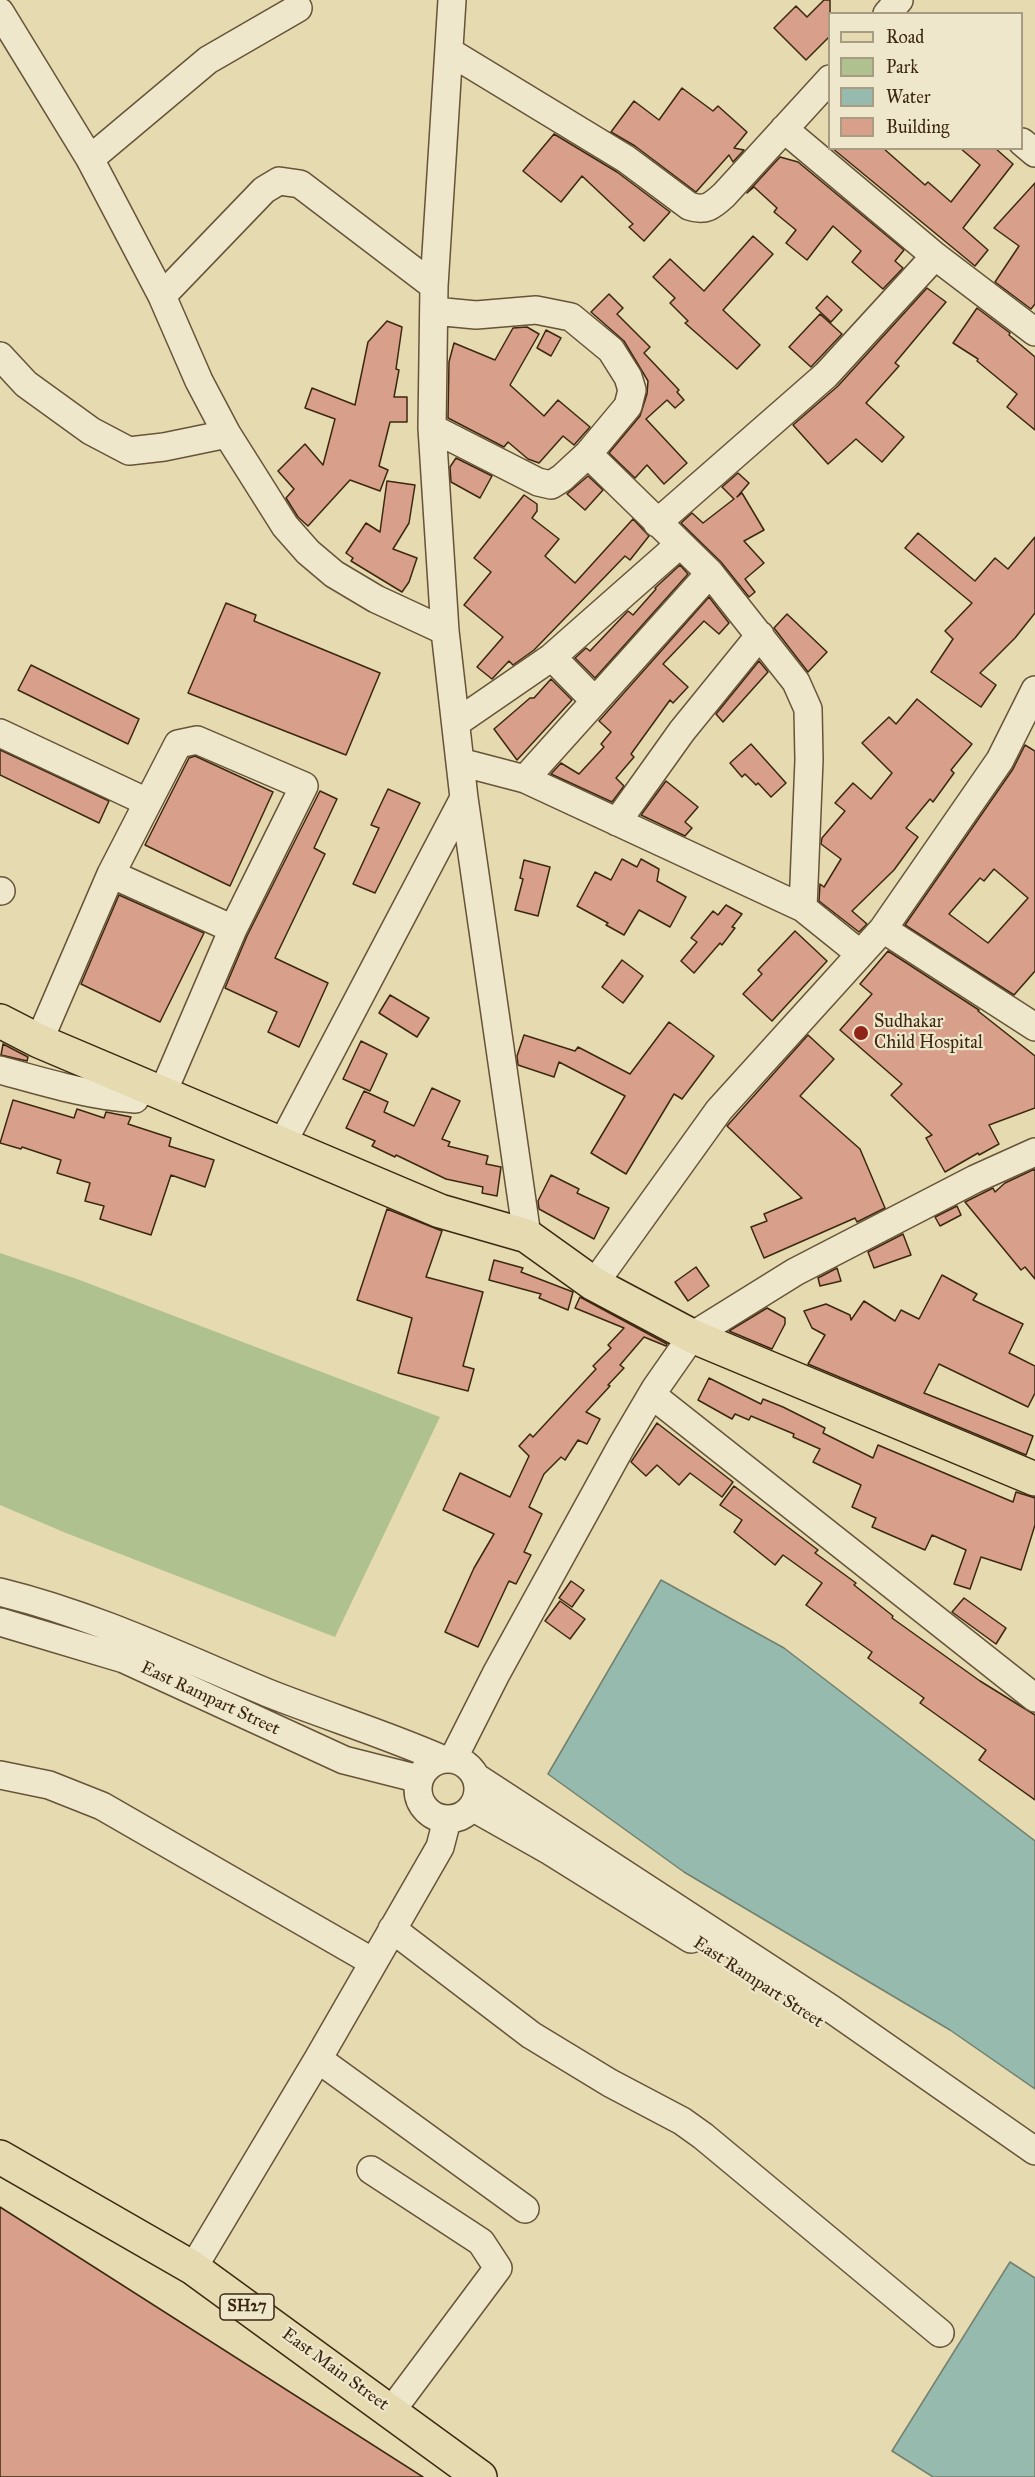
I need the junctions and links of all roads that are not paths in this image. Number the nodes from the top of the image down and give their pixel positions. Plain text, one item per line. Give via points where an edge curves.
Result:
1 (452, 0) edge
2 (899, 0) edge
3 (298, 8) dead end
4 (0, 12) edge
5 (889, 12) edge
6 (450, 52) junction
7 (828, 81) edge
8 (784, 129) junction
9 (1023, 143) edge
10 (1035, 153) edge
11 (90, 159) junction
12 (935, 256) junction
13 (162, 296) junction
14 (434, 298) junction
15 (1035, 332) edge
16 (0, 356) edge
17 (432, 428) junction
18 (227, 434) junction
19 (588, 454) junction
20 (657, 523) junction
21 (679, 544) junction
22 (710, 573) junction
23 (445, 631) junction
24 (760, 635) junction
25 (552, 657) junction
26 (1035, 690) edge
27 (596, 700) junction
28 (456, 723) junction
29 (0, 733) edge
30 (460, 762) junction
31 (525, 779) junction
32 (464, 798) junction
33 (147, 802) junction
34 (617, 822) junction
35 (111, 874) junction
36 (803, 908) junction
37 (882, 928) junction
38 (233, 929) junction
39 (858, 953) junction
40 (1030, 1014) edge
41 (0, 1021) edge
42 (39, 1041) junction
43 (0, 1070) edge
44 (153, 1088) junction
45 (282, 1144) junction
46 (1035, 1152) edge
47 (527, 1236) junction
48 (594, 1284) junction
49 (692, 1336) junction
50 (651, 1395) junction
51 (1035, 1479) edge
52 (0, 1592) edge
53 (0, 1622) edge
54 (1035, 1698) edge
55 (447, 1759) junction
56 (0, 1774) edge
57 (476, 1777) junction
58 (419, 1779) junction
59 (472, 1807) junction
60 (447, 1820) junction
61 (393, 1929) junction
62 (373, 1962) junction
63 (318, 2059) junction
64 (1035, 2151) edge
65 (0, 2157) edge
66 (372, 2170) dead end
67 (1035, 2172) edge
68 (525, 2209) dead end
69 (193, 2268) junction
70 (940, 2333) dead end
71 (392, 2410) junction
72 (480, 2477) edge

1 - 6 street
2 - 5 street
3 - 11 street via 208,60
4 - 11 street
6 - 8 street via 626,159 700,210 711,207 724,195
6 - 14 street
7 - 8 street
8 - 12 street
9 - 10 street
11 - 13 street
12 - 15 street
12 - 20 street via 826,375
13 - 14 street via 264,190 279,181 300,184
13 - 18 street
14 - 17 street
14 - 19 street via 476,315 536,310 571,317 611,350 632,390 628,405
16 - 18 street via 36,390 91,431 129,451
17 - 19 street via 551,485
17 - 23 street
18 - 23 street via 269,503 308,552 357,589
19 - 20 street
20 - 21 street
21 - 22 street
21 - 25 street
22 - 24 street
22 - 27 street
23 - 28 street
24 - 34 street via 682,731
24 - 36 street via 796,682 808,710
25 - 27 street
25 - 28 street
26 - 37 street via 1000,760
27 - 31 street
28 - 30 street
29 - 33 street
30 - 31 street
30 - 32 street
31 - 34 street
32 - 45 street
32 - 47 street
33 - 35 street
33 - 38 street via 178,744 197,740 304,786
34 - 36 street
35 - 38 street
35 - 42 street
36 - 39 street
37 - 39 street
37 - 40 street
38 - 44 street
39 - 48 street via 719,1110
41 - 42 main road
42 - 44 main road
43 - 44 street via 119,1098 135,1099
44 - 45 main road
45 - 47 main road via 440,1212
46 - 49 street via 795,1272
47 - 48 main road
48 - 49 main road
49 - 50 street
49 - 51 main road
50 - 54 street
50 - 55 street
52 - 55 street via 111,1625 288,1701
53 - 58 street, East Rampart Street via 124,1659 344,1760
55 - 57 street via 462,1762
55 - 58 street via 424,1770
56 - 62 street via 49,1785 102,1806
57 - 59 street via 477,1798
57 - 64 street via 830,2008
58 - 60 street via 423,1806
59 - 60 street
59 - 67 street, East Rampart Street via 758,1981
60 - 61 street via 440,1847
61 - 62 street
61 - 70 street via 531,2036 704,2136
62 - 63 street
63 - 68 street
63 - 69 street
65 - 69 main road, East Main Street / SH27
66 - 71 street via 481,2242 498,2268
69 - 71 main road, East Main Street / SH27
71 - 72 main road, East Main Street / SH27

